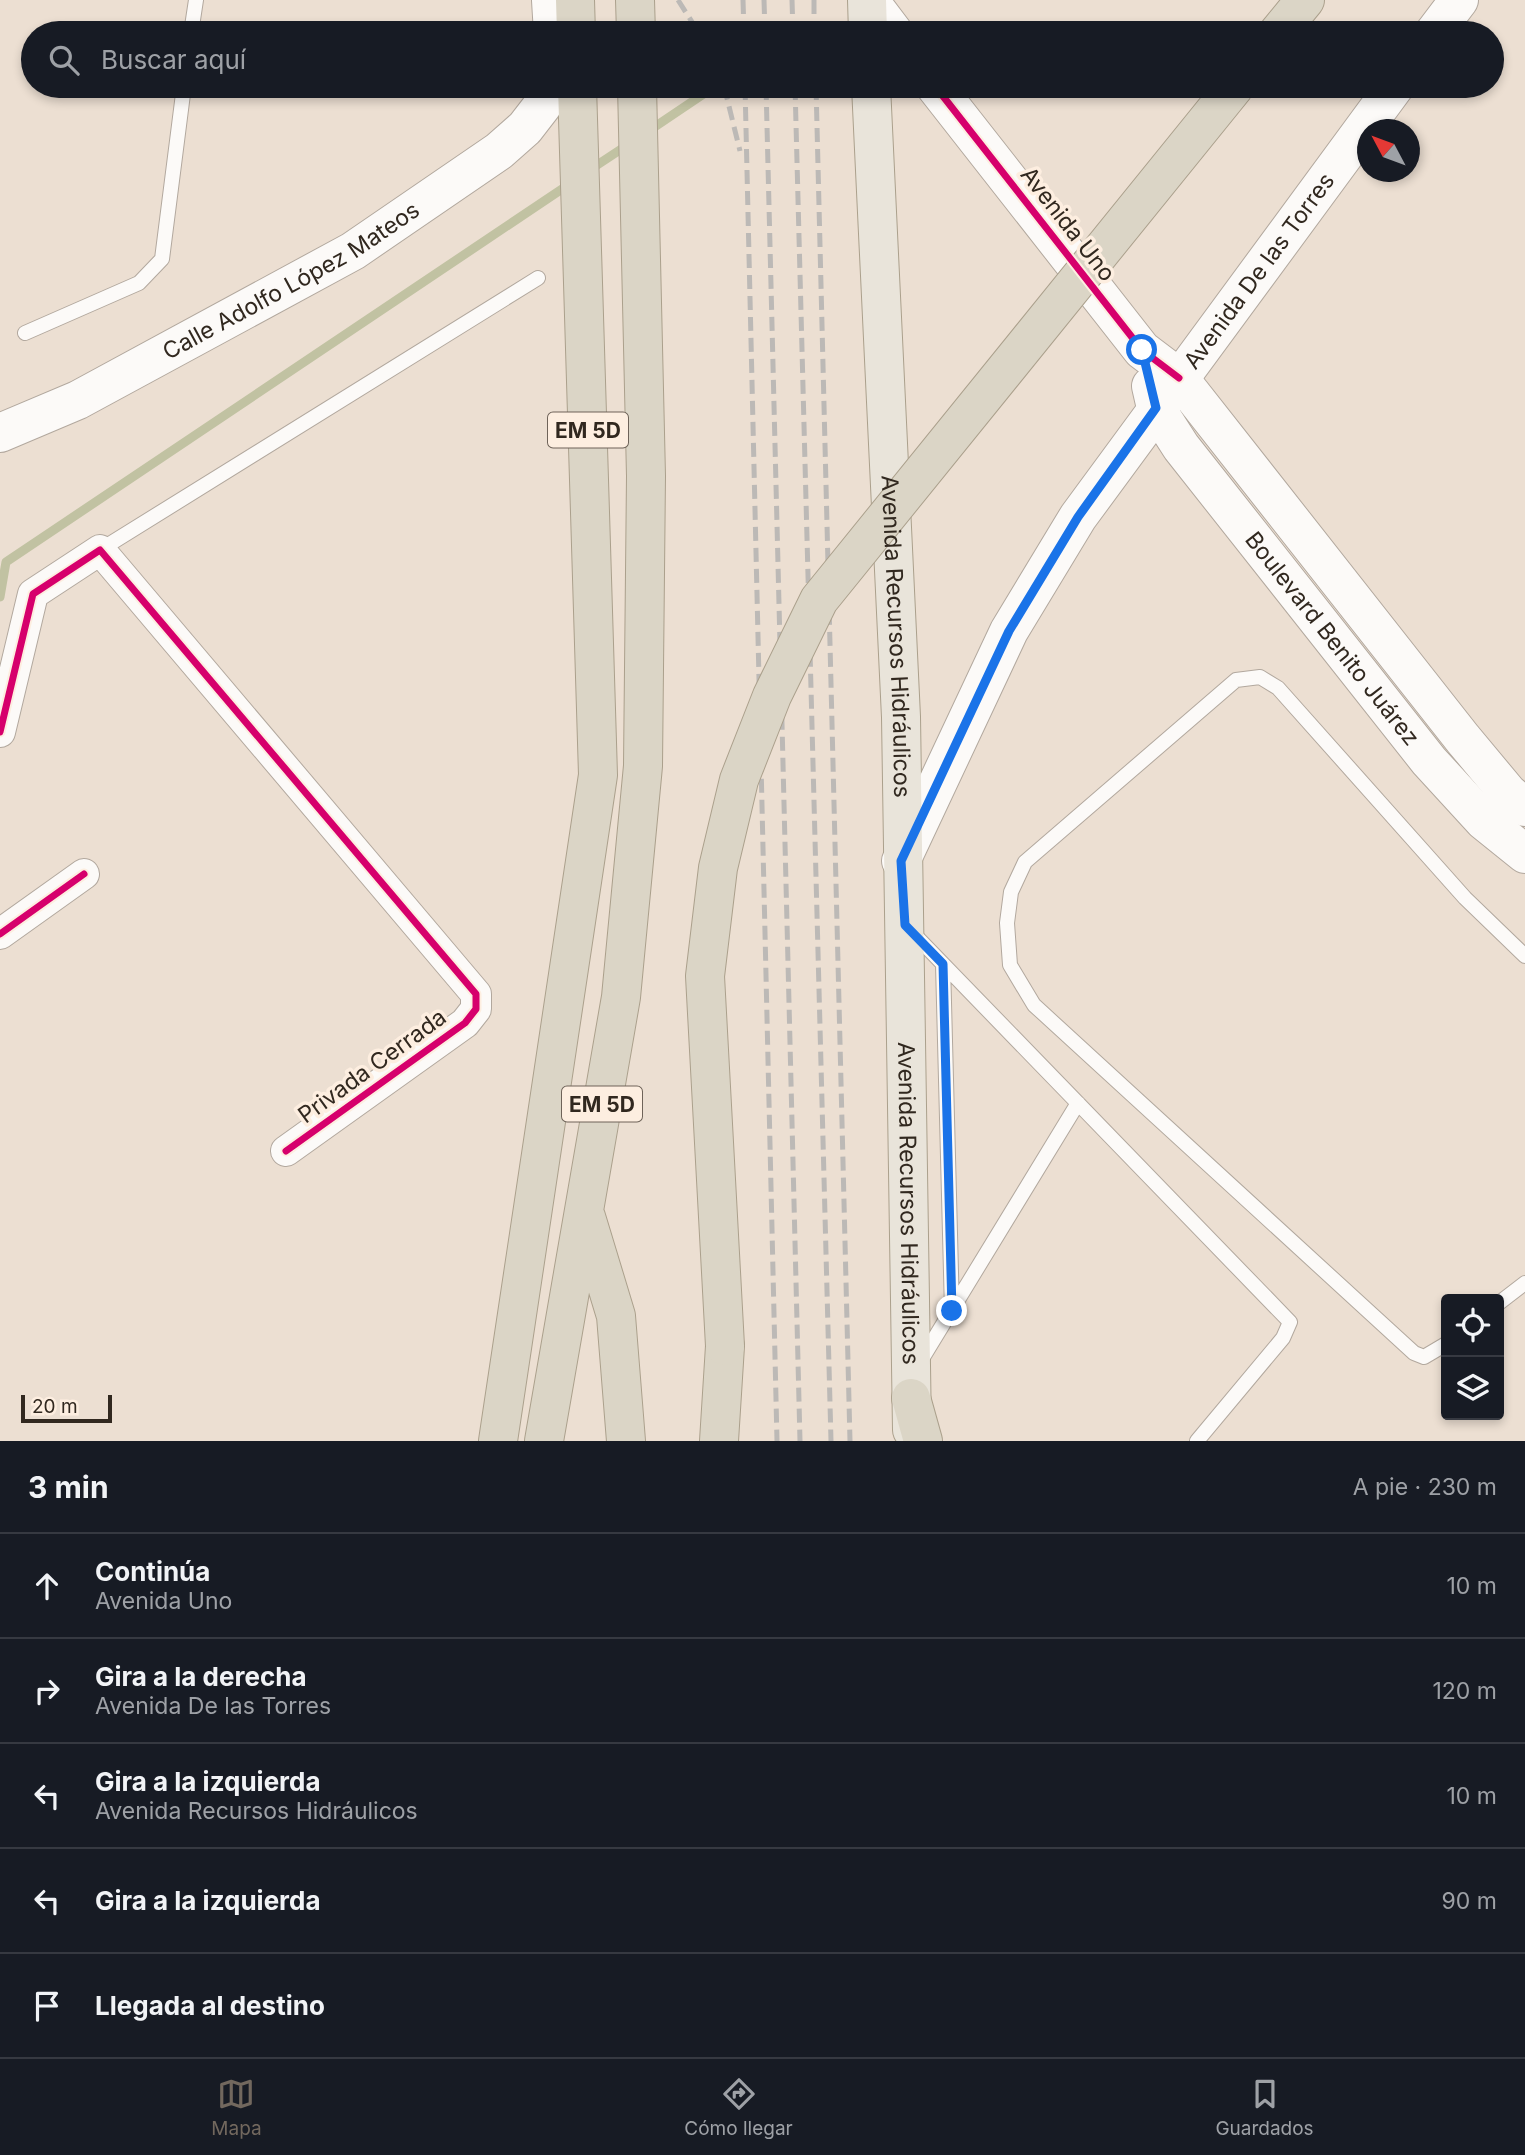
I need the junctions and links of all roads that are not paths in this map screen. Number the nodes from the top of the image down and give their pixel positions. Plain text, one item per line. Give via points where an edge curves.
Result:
1 (196, 0) edge
2 (551, 0) edge
3 (575, 0) edge
4 (635, 0) edge
5 (868, 0) edge
6 (1305, 0) edge
7 (1459, 0) edge
8 (193, 21) edge
9 (552, 21) edge
10 (576, 21) edge
11 (636, 21) edge
12 (869, 21) edge
13 (885, 21) edge
14 (1288, 21) edge
15 (1443, 21) edge
16 (182, 98) edge
17 (544, 98) edge
18 (578, 98) edge
19 (637, 98) edge
20 (872, 98) edge
21 (945, 98) edge
22 (1225, 98) edge
23 (1386, 98) edge
24 (538, 278) dead end
25 (25, 333) dead end
26 (1142, 350) junction
27 (1179, 378) junction
28 (1156, 408) junction
29 (0, 433) edge
30 (100, 550) junction
31 (0, 732) edge
32 (1518, 792) edge
33 (1525, 854) edge
34 (901, 861) junction
35 (84, 874) dead end
36 (905, 925) junction
37 (0, 934) edge
38 (1525, 956) edge
39 (943, 964) junction
40 (1078, 1103) junction
41 (286, 1151) dead end
42 (583, 1209) junction
43 (1525, 1283) edge
44 (1504, 1299) edge
45 (952, 1311) junction
46 (725, 1346) junction
47 (1441, 1347) edge
48 (911, 1387) junction
49 (498, 1441) edge
50 (544, 1441) edge
51 (626, 1441) edge
52 (719, 1441) edge
53 (730, 1441) edge
54 (912, 1441) edge
55 (923, 1441) edge
56 (1197, 1441) edge

1 - 8 lane
2 - 9 main road
3 - 10 highway
4 - 11 highway
5 - 12 main road
5 - 13 main road
6 - 14 highway
7 - 15 main road
16 - 25 lane via 162,259 139,283
17 - 29 main road, Calle Adolfo López Mateos via 531,121 499,151 353,251 78,400
18 - 49 highway, EM 5D via 598,775
19 - 42 highway, EM 5D via 646,476 643,765 621,997
20 - 34 main road, Avenida Recursos Hidráulicos via 901,717
21 - 26 main road, Avenida Uno
22 - 46 highway, bridge via 819,600 772,696 740,780 718,867 705,976
23 - 27 main road, Avenida De las Torres
24 - 30 lane
26 - 27 main road, Avenida Uno
26 - 28 main road, Avenida Uno
27 - 28 main road, Avenida De las Torres
27 - 32 main road, Boulevard Benito Juárez
28 - 33 main road, Boulevard Benito Juárez via 1181,447 1429,761 1484,821
28 - 34 main road, Avenida De las Torres via 1078,517 1009,631
30 - 31 street via 33,594
30 - 41 street, Privada Cerrada via 476,995 476,1009 465,1023
34 - 36 main road, Avenida Recursos Hidráulicos
35 - 37 street
36 - 39 lane
36 - 48 main road, Avenida Recursos Hidráulicos
38 - 47 lane via 1465,898 1278,688 1260,677 1236,680 1025,862 1011,891 1007,923 1010,965 1034,1005 1414,1353 1424,1357
39 - 40 lane
39 - 45 lane
40 - 45 lane
40 - 56 lane via 1290,1322 1283,1338
42 - 50 highway, EM 5D
42 - 51 highway via 616,1317
43 - 44 lane
45 - 48 lane
46 - 52 highway
46 - 53 highway
48 - 54 main road, Avenida Recursos Hidráulicos
48 - 55 highway

